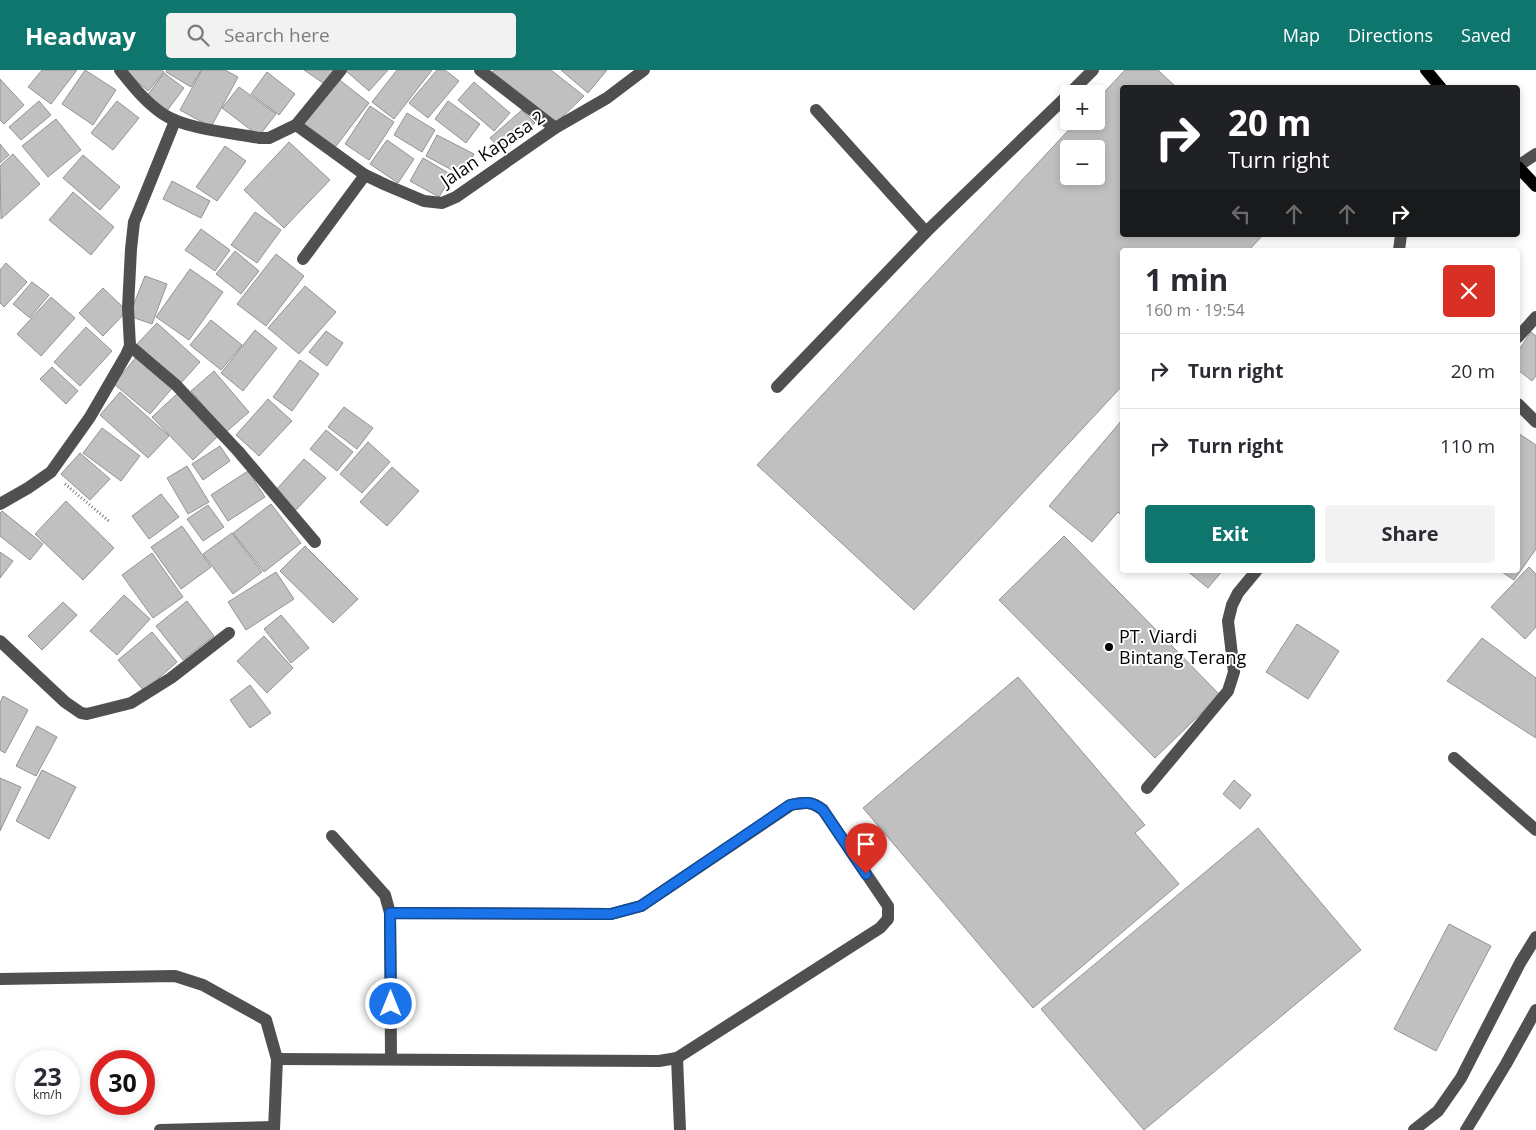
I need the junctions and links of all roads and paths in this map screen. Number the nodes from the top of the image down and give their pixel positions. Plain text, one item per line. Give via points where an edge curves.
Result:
1 (120, 70) edge
2 (341, 70) edge
3 (480, 70) edge
4 (644, 70) edge
5 (1094, 70) edge
6 (1426, 70) edge
7 (1078, 85) edge
8 (1438, 85) edge
9 (1060, 103) edge
10 (816, 110) dead end
11 (169, 118) junction
12 (296, 125) junction
13 (555, 128) junction
14 (1536, 154) edge
15 (1520, 165) edge
16 (1520, 168) edge
17 (365, 175) junction
18 (1536, 186) edge
19 (926, 232) junction
20 (303, 259) dead end
21 (1536, 317) edge
22 (1520, 335) edge
23 (130, 346) junction
24 (777, 388) dead end
25 (1520, 406) edge
26 (1536, 422) edge
27 (51, 472) junction
28 (0, 504) edge
29 (110, 522) dead end
30 (315, 542) dead end
31 (1255, 573) edge
32 (229, 633) dead end
33 (0, 641) edge
34 (1454, 758) dead end
35 (1147, 788) dead end
36 (1536, 830) edge
37 (332, 836) dead end
38 (390, 913) junction
39 (1536, 937) edge
40 (0, 979) edge
41 (1536, 1010) edge
42 (277, 1058) junction
43 (678, 1058) junction
44 (391, 1059) junction
45 (274, 1128) edge
46 (160, 1130) edge
47 (680, 1130) edge
48 (1414, 1130) edge
49 (1466, 1130) edge

1 - 11 street via 136,91
2 - 12 street
3 - 13 street
4 - 13 street, Jalan Kapasa 2 via 607,98
5 - 7 street
6 - 8 main road
9 - 19 street
10 - 19 street
11 - 12 street via 260,138 269,138
11 - 23 street via 134,222 128,308
12 - 17 street, Jalan Kapasa 2
13 - 17 street, Jalan Kapasa 2 via 442,204 424,201
14 - 15 street
16 - 18 main road
17 - 20 street
19 - 24 street
21 - 22 street
23 - 27 street via 90,416
23 - 30 street via 176,384
25 - 26 street
27 - 28 street
27 - 29 path
31 - 35 street via 1238,593 1228,620 1234,672 1228,691
32 - 33 street via 171,678 131,703 87,714 81,714 65,702
34 - 36 street
37 - 38 street via 385,895
38 - 43 street via 611,914 628,910 641,906 790,805 815,803 888,906 888,919 880,928
38 - 44 street
39 - 48 street via 1461,1078 1438,1111
40 - 42 street via 175,976 203,984 266,1020
41 - 49 street
42 - 44 street
42 - 45 street
43 - 44 street via 659,1061
43 - 47 street
45 - 46 street

